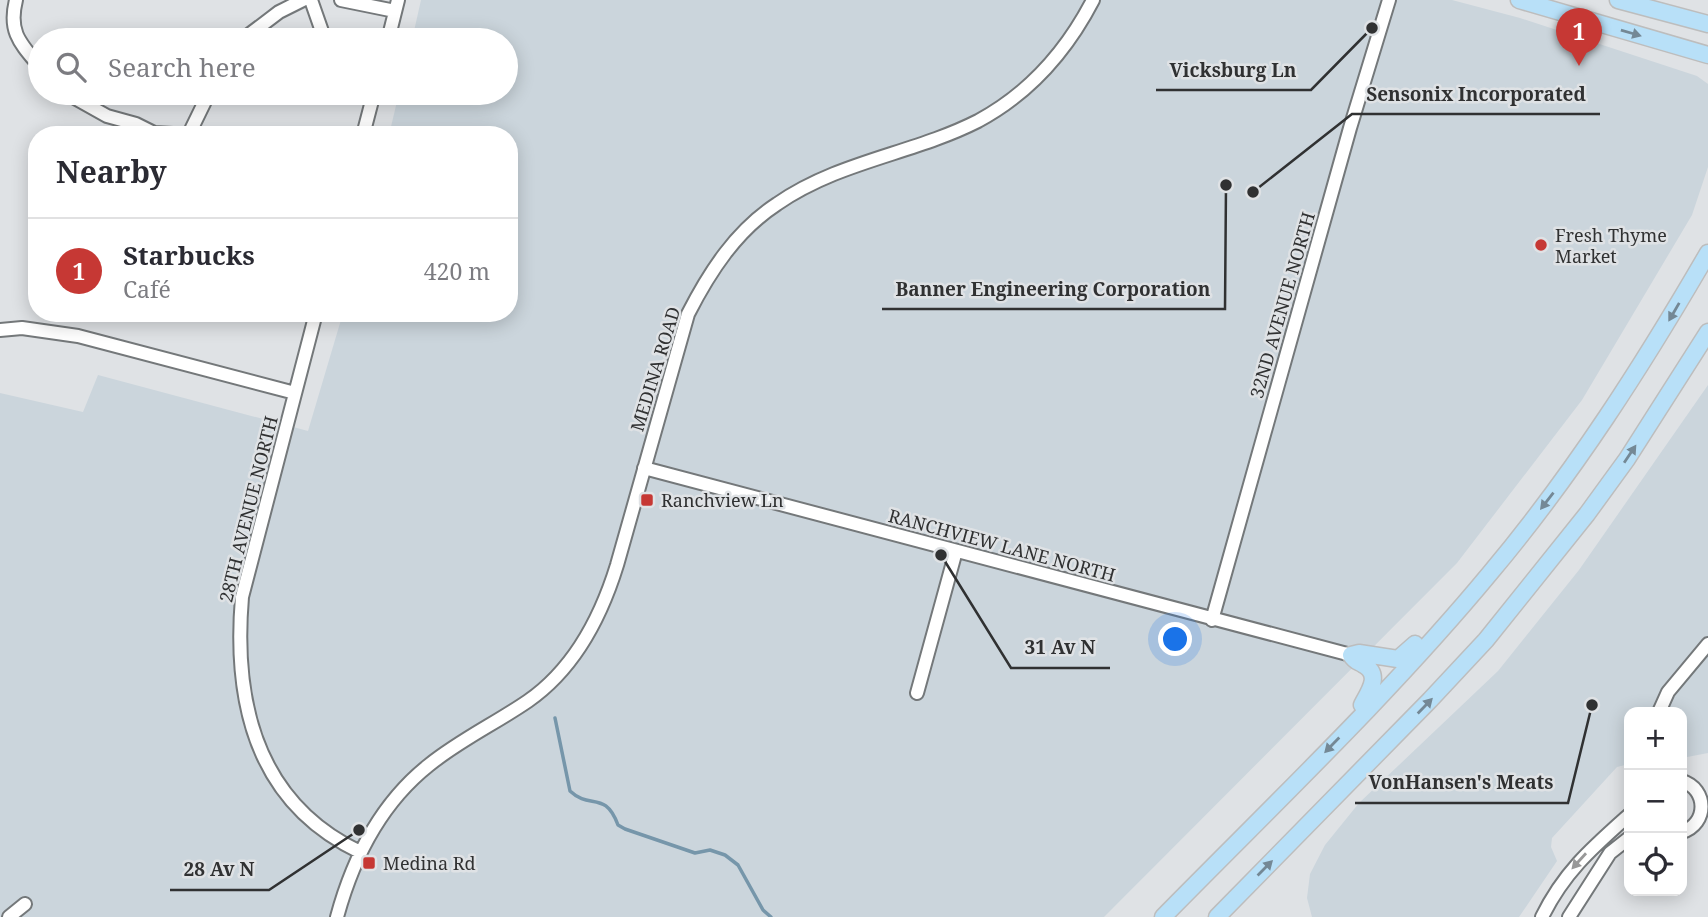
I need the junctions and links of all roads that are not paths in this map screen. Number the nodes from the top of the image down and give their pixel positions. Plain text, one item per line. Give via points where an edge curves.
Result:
1 (16, 0) edge
2 (303, 0) edge
3 (311, 0) edge
4 (341, 0) edge
5 (1093, 0) edge
6 (1389, 0) edge
7 (1519, 0) edge
8 (1618, 0) edge
9 (397, 5) edge
10 (1708, 24) edge
11 (258, 28) edge
12 (321, 28) edge
13 (391, 28) edge
14 (28, 51) edge
15 (1708, 55) edge
16 (87, 105) edge
17 (203, 105) edge
18 (371, 105) edge
19 (140, 126) edge
20 (194, 126) edge
21 (365, 126) edge
22 (1708, 253) edge
23 (314, 322) edge
24 (0, 330) edge
25 (1708, 332) edge
26 (295, 393) junction
27 (644, 468) junction
28 (1515, 541) junction
29 (956, 551) junction
30 (1212, 620) junction
31 (1708, 644) edge
32 (1351, 655) junction
33 (917, 693) dead end
34 (1661, 707) edge
35 (1350, 726) junction
36 (1687, 782) edge
37 (1687, 784) edge
38 (1708, 786) edge
39 (1704, 815) edge
40 (1624, 819) edge
41 (1687, 830) edge
42 (1624, 842) edge
43 (360, 852) junction
44 (24, 904) dead end
45 (9, 917) edge
46 (337, 917) edge
47 (1163, 917) edge
48 (1217, 917) edge
49 (1542, 917) edge
50 (1569, 917) edge

1 - 14 street via 13,33
2 - 11 street
3 - 12 street
4 - 9 street
5 - 27 street, MEDINA ROAD via 1059,55 1007,103 976,121 806,186 748,227 724,253 688,314
6 - 30 street, 32ND AVENUE NORTH
7 -> 15 main road
8 - 10 main road
9 - 13 street
16 - 19 street
17 - 20 street
18 - 21 street
22 -> 28 main road via 1605,422
23 - 26 street, 28TH AVENUE NORTH
24 - 26 street via 22,328 78,336
48 -> 25 main road via 1486,640 1603,492
26 - 43 street, 28TH AVENUE NORTH via 243,597 240,641 245,695 277,784 316,827
27 - 29 street, RANCHVIEW LANE NORTH
27 - 43 street, MEDINA ROAD via 607,596 576,652 531,698 428,765 385,811
28 - 32 main road via 1482,568 1403,656
28 - 35 main road
29 - 30 street, RANCHVIEW LANE NORTH
29 - 33 street
30 - 32 street, RANCHVIEW LANE NORTH
31 - 34 street via 1668,692
32 - 35 main road via 1371,671 1373,685
35 -> 47 main road
36 - 38 street
37 - 39 street via 1700,794
39 - 41 street
40 -> 49 street via 1583,856
42 - 50 street via 1610,853
43 - 46 street
44 - 45 street

